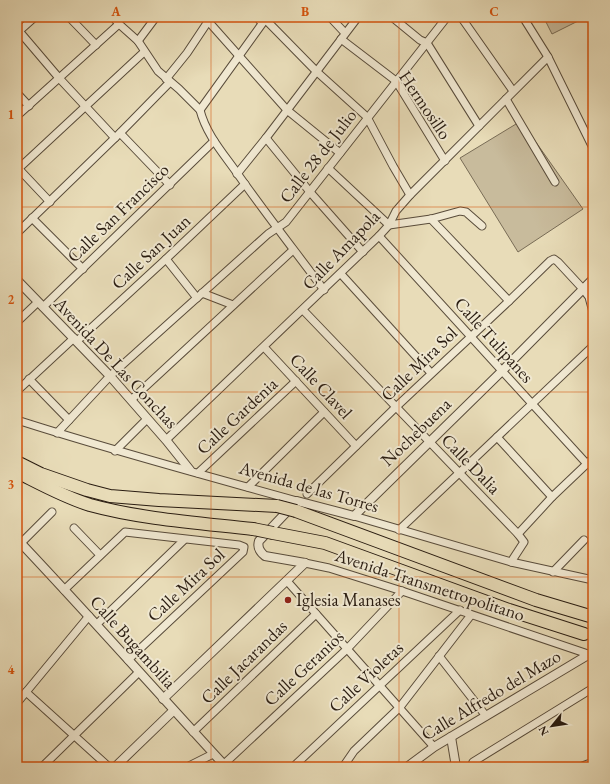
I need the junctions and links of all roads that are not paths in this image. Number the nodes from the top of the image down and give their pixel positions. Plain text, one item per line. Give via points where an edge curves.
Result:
1 (34, 17) edge
2 (69, 17) edge
3 (113, 17) edge
4 (156, 17) edge
5 (257, 17) edge
6 (330, 17) edge
7 (358, 17) edge
8 (392, 17) edge
9 (447, 17) edge
10 (461, 17) edge
11 (523, 17) edge
12 (210, 19) edge
13 (265, 20) edge
14 (119, 24) junction
15 (18, 32) edge
16 (343, 36) junction
17 (138, 41) junction
18 (427, 43) junction
19 (96, 45) junction
20 (144, 52) junction
21 (239, 57) junction
22 (548, 57) junction
23 (316, 71) junction
24 (59, 78) junction
25 (168, 80) junction
26 (396, 81) junction
27 (513, 91) junction
28 (17, 93) edge
29 (506, 99) junction
30 (28, 106) junction
31 (86, 107) junction
32 (200, 110) junction
33 (287, 110) junction
34 (17, 116) edge
35 (367, 117) junction
36 (479, 126) junction
37 (117, 136) junction
38 (266, 138) junction
39 (214, 141) junction
40 (593, 148) edge
41 (340, 153) junction
42 (445, 161) junction
43 (328, 168) junction
44 (18, 169) edge
45 (238, 174) junction
46 (555, 182) dead end
47 (245, 184) junction
48 (170, 185) junction
49 (310, 192) junction
50 (410, 195) junction
51 (50, 202) junction
52 (32, 218) junction
53 (431, 219) junction
54 (389, 225) junction
55 (482, 226) dead end
56 (277, 228) junction
57 (17, 233) edge
58 (379, 236) junction
59 (293, 250) junction
60 (363, 252) junction
61 (166, 259) junction
62 (82, 269) junction
63 (341, 274) junction
64 (593, 279) edge
65 (17, 280) edge
66 (583, 289) junction
67 (324, 290) junction
68 (200, 296) junction
69 (510, 301) junction
70 (40, 304) junction
71 (233, 305) junction
72 (303, 310) junction
73 (593, 312) edge
74 (17, 322) edge
75 (470, 336) junction
76 (75, 340) junction
77 (593, 346) edge
78 (264, 347) junction
79 (502, 371) junction
80 (431, 373) junction
81 (110, 376) junction
82 (29, 379) junction
83 (296, 381) junction
84 (17, 391) edge
85 (131, 400) junction
86 (532, 404) junction
87 (396, 407) junction
88 (324, 412) junction
89 (147, 419) junction
90 (17, 420) edge
91 (69, 420) junction
92 (57, 433) junction
93 (497, 437) junction
94 (166, 440) junction
95 (428, 442) junction
96 (356, 446) junction
97 (114, 451) junction
98 (593, 458) edge
99 (17, 462) edge
100 (587, 464) junction
101 (190, 470) junction
102 (17, 472) edge
103 (458, 472) junction
104 (198, 473) junction
105 (248, 487) junction
106 (307, 494) dead end
107 (552, 496) junction
108 (297, 506) junction
109 (52, 512) dead end
110 (354, 516) junction
111 (74, 528) dead end
112 (399, 530) junction
113 (518, 534) junction
114 (184, 540) junction
115 (584, 540) dead end
116 (19, 541) edge
117 (100, 555) junction
118 (511, 562) junction
119 (305, 563) junction
120 (553, 572) junction
121 (593, 580) edge
122 (287, 581) junction
123 (64, 590) junction
124 (402, 591) junction
125 (460, 610) junction
126 (316, 614) junction
127 (471, 615) junction
128 (89, 616) junction
129 (593, 617) edge
130 (97, 624) junction
131 (584, 634) dead end
132 (347, 649) junction
133 (591, 654) edge
134 (439, 656) junction
135 (128, 660) junction
136 (139, 672) junction
137 (379, 685) junction
138 (593, 688) edge
139 (26, 692) junction
140 (163, 699) junction
141 (17, 703) edge
142 (400, 707) junction
143 (174, 711) junction
144 (486, 716) junction
145 (193, 732) junction
146 (74, 735) junction
147 (452, 738) junction
148 (434, 747) junction
149 (213, 754) junction
150 (593, 762) edge
151 (224, 766) edge
152 (42, 767) edge
153 (109, 767) edge
154 (116, 767) edge
155 (187, 767) edge
156 (293, 767) edge
157 (343, 767) edge
158 (407, 767) edge
159 (456, 767) edge
160 (471, 767) edge
161 (580, 767) edge

1 - 15 street
2 - 19 street
3 - 14 street
4 - 17 street
5 - 13 street
6 - 16 street, Hermosillo
7 - 16 street
8 - 18 street
9 - 18 street, Calle 28 de Julio
10 - 27 street
11 - 22 street
12 - 21 street
12 - 25 street
13 - 21 street
13 - 23 street
14 - 17 street
14 - 19 street
15 - 24 street
16 - 23 street
16 - 26 street, Hermosillo
17 - 20 street
18 - 26 street, Calle 28 de Julio
18 - 36 street
19 - 24 street
20 - 25 street
20 - 31 street
21 - 32 street
21 - 33 street
22 - 27 street, Calle Amapola
22 - 40 street
23 - 33 street
23 - 35 street
24 - 30 street
24 - 31 street
25 - 32 street
25 - 37 street
26 - 35 street, Calle 28 de Julio
26 - 42 street, Hermosillo
27 - 29 street, Calle Amapola
28 - 30 street
29 - 36 street, Calle Amapola
29 - 46 street
30 - 34 street
31 - 37 street
31 - 44 street
32 - 39 street
33 - 38 street
33 - 41 street
35 - 41 street, Calle 28 de Julio
35 - 50 street
36 - 42 street, Calle Amapola
37 - 48 street
37 - 51 street
38 - 45 street
38 - 49 street
39 - 45 street
39 - 48 street, Calle San Francisco
41 - 43 street, Calle 28 de Julio
42 - 50 street, Calle Amapola
43 - 49 street, Calle 28 de Julio
43 - 54 street
44 - 51 street
45 - 47 street
47 - 56 street
47 - 61 street, Calle San Juan
48 - 62 street, Calle San Francisco
49 - 56 street, Calle 28 de Julio via 286,222
49 - 60 street
50 - 54 street, Calle Amapola via 396,211
51 - 52 street
52 - 57 street
52 - 62 street
53 - 54 street
53 - 55 street via 460,211 466,212
53 - 69 street
54 - 58 street, Calle Amapola
56 - 59 street
56 - 68 street, Calle 28 de Julio
58 - 60 street, Calle Amapola
58 - 75 street, Calle Tulipanes
59 - 67 street
59 - 71 street
60 - 63 street, Calle Amapola
61 - 68 street
61 - 76 street, Calle San Juan
62 - 70 street, Calle San Francisco
63 - 67 street, Calle Amapola
63 - 80 street
64 - 66 street, Nochebuena
65 - 70 street, Avenida De Las Conchas
66 - 69 street, Calle Mira Sol via 554,259
66 - 73 street via 589,297
66 - 79 street, Nochebuena
67 - 72 street, Calle Amapola
68 - 71 street
68 - 81 street, Calle 28 de Julio
69 - 75 street, Calle Mira Sol
70 - 74 street, Calle San Francisco
70 - 76 street, Avenida De Las Conchas
71 - 85 street
72 - 78 street, Calle Amapola
72 - 87 street, Calle Dalia
75 - 79 street, Calle Tulipanes
75 - 80 street, Calle Mira Sol
76 - 81 street, Avenida De Las Conchas
76 - 82 street, Calle San Juan
77 - 86 street
78 - 83 street, Calle Clavel
78 - 94 street, Calle Amapola
79 - 86 street, Calle Tulipanes
79 - 95 street, Nochebuena
80 - 87 street, Calle Mira Sol
81 - 85 street, Avenida De Las Conchas
81 - 91 street, Calle 28 de Julio
82 - 84 street, Calle San Juan
82 - 91 street
83 - 88 street, Calle Clavel
83 - 104 street, Calle Gardenia
85 - 89 street, Avenida De Las Conchas
86 - 93 street
86 - 100 street, Calle Tulipanes
87 - 95 street, Calle Dalia
87 - 96 street, Calle Mira Sol
88 - 96 street, Calle Clavel
88 - 105 street
89 - 94 street, Avenida De Las Conchas
89 - 97 street
90 - 92 street, Avenida de las Torres
91 - 92 street, Calle 28 de Julio
92 - 97 street, Avenida de las Torres
93 - 103 street
93 - 107 street
94 - 101 street, Avenida De Las Conchas
95 - 103 street, Calle Dalia
95 - 110 street, Nochebuena
96 - 106 street, Calle Mira Sol
97 - 101 street, Avenida de las Torres
98 - 100 street
99 - 108 highway, bridge via 41,474 110,496
100 - 107 street
101 - 104 street, Avenida de las Torres
102 - 131 highway, bridge via 88,504 119,512 254,529 325,543 509,610
103 - 112 street
103 - 113 street, Calle Dalia
104 - 105 street, Avenida de las Torres
105 - 108 street, Avenida de las Torres
107 - 113 street
108 - 110 street, Avenida de las Torres
108 - 119 street, Avenida Transmetropolitano via 258,544 265,556
108 - 129 highway via 536,600
109 - 116 street
110 - 112 street, Avenida de las Torres
111 - 117 street
112 - 118 street, Avenida de las Torres
113 - 118 street via 524,542
114 - 117 street via 128,531
114 - 130 street
114 - 135 street, Calle Mira Sol via 239,545 244,548 243,552
115 - 120 street
116 - 123 street, Calle Bugambilia
117 - 123 street
118 - 120 street, Avenida de las Torres
119 - 122 street
119 - 124 street, Avenida Transmetropolitano
120 - 121 street, Avenida de las Torres
122 - 126 street
122 - 140 street
123 - 128 street, Calle Bugambilia
124 - 125 street, Avenida Transmetropolitano
124 - 132 street, Calle Geranios
125 - 127 street, Avenida Transmetropolitano
125 - 137 street, Calle Violetas
126 - 132 street
126 - 145 street, Calle Jacarandas
127 - 133 street, Avenida Transmetropolitano
127 - 134 street
128 - 130 street, Calle Bugambilia
128 - 139 street
130 - 135 street, Calle Bugambilia
132 - 137 street
132 - 151 street, Calle Geranios
133 - 144 street, Calle Alfredo del Mazo
134 - 142 street
134 - 144 street
135 - 136 street, Calle Bugambilia
136 - 140 street, Calle Bugambilia
136 - 146 street
137 - 142 street
137 - 156 street, Calle Violetas
138 - 160 street via 473,762
139 - 141 street
139 - 146 street
140 - 143 street, Calle Bugambilia
142 - 148 street
142 - 157 street via 354,751
143 - 145 street, Calle Bugambilia
143 - 154 street
144 - 147 street, Calle Alfredo del Mazo
145 - 149 street, Calle Bugambilia
146 - 152 street
146 - 153 street
147 - 148 street, Calle Alfredo del Mazo
147 - 159 street
148 - 158 street, Calle Alfredo del Mazo
149 - 151 street, Calle Bugambilia
149 - 155 street
150 - 161 street

